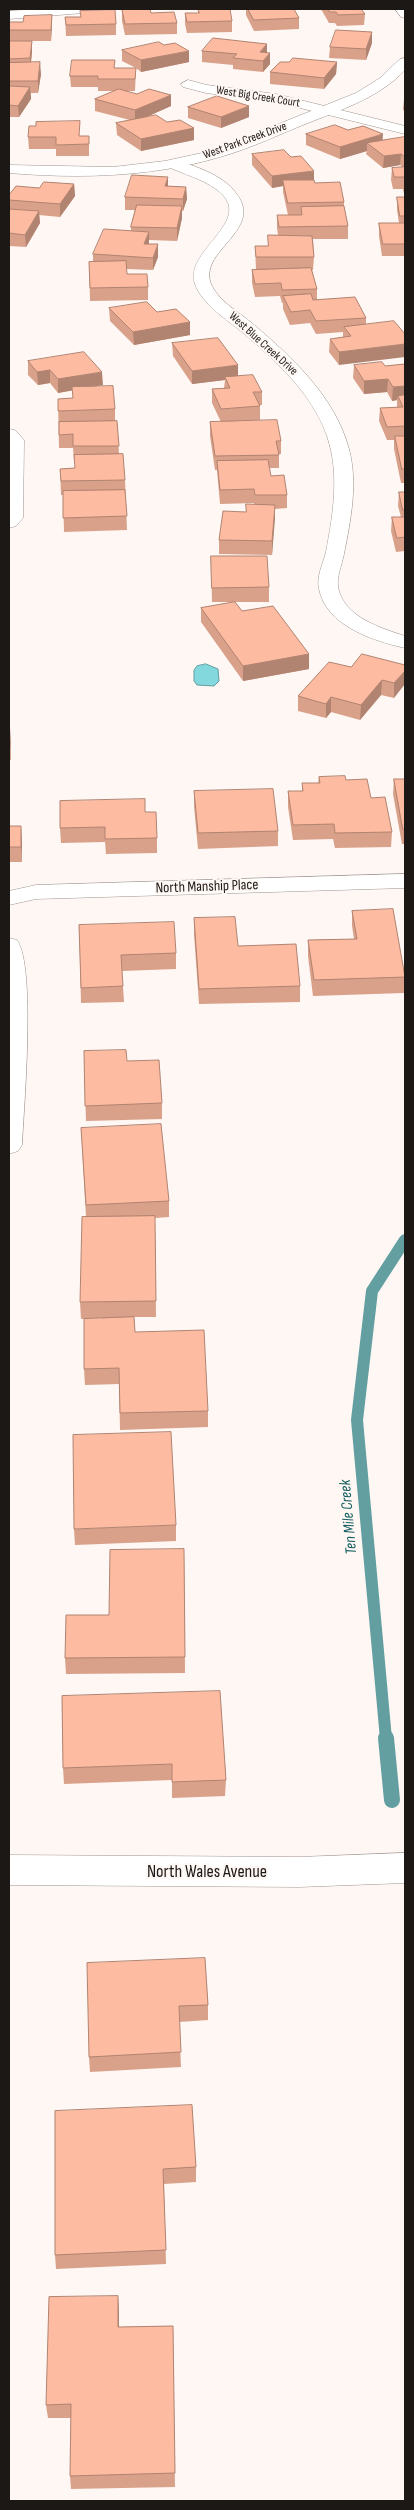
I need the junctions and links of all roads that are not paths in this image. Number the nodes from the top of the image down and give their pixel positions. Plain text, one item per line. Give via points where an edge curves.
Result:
1 (83, 9) edge
2 (401, 9) edge
3 (405, 14) edge
4 (9, 15) edge
5 (405, 62) edge
6 (188, 84) dead end
7 (327, 110) junction
8 (405, 130) edge
9 (173, 164) junction
10 (9, 169) edge
11 (9, 434) edge
12 (9, 522) edge
13 (405, 642) edge
14 (405, 881) edge
15 (9, 898) edge
16 (9, 946) edge
17 (9, 1145) edge
18 (405, 1868) edge
19 (9, 1870) edge

1 - 4 street
2 - 3 street
5 - 7 street, West Park Creek Drive via 380,85
6 - 7 street, West Big Creek Court
7 - 8 street, West Big Creek Court
7 - 9 street, West Park Creek Drive via 232,149
9 - 10 street, West Park Creek Drive via 103,171
9 - 13 street, West Blue Creek Drive via 219,184 236,201 235,221 202,269 206,290 285,362 310,390 336,435 344,473 343,508 328,590 336,605 352,620
11 - 12 street via 15,440 14,518
14 - 15 street, North Manship Place via 36,892
16 - 17 street via 13,956 15,1044
18 - 19 street, North Wales Avenue via 299,1872

